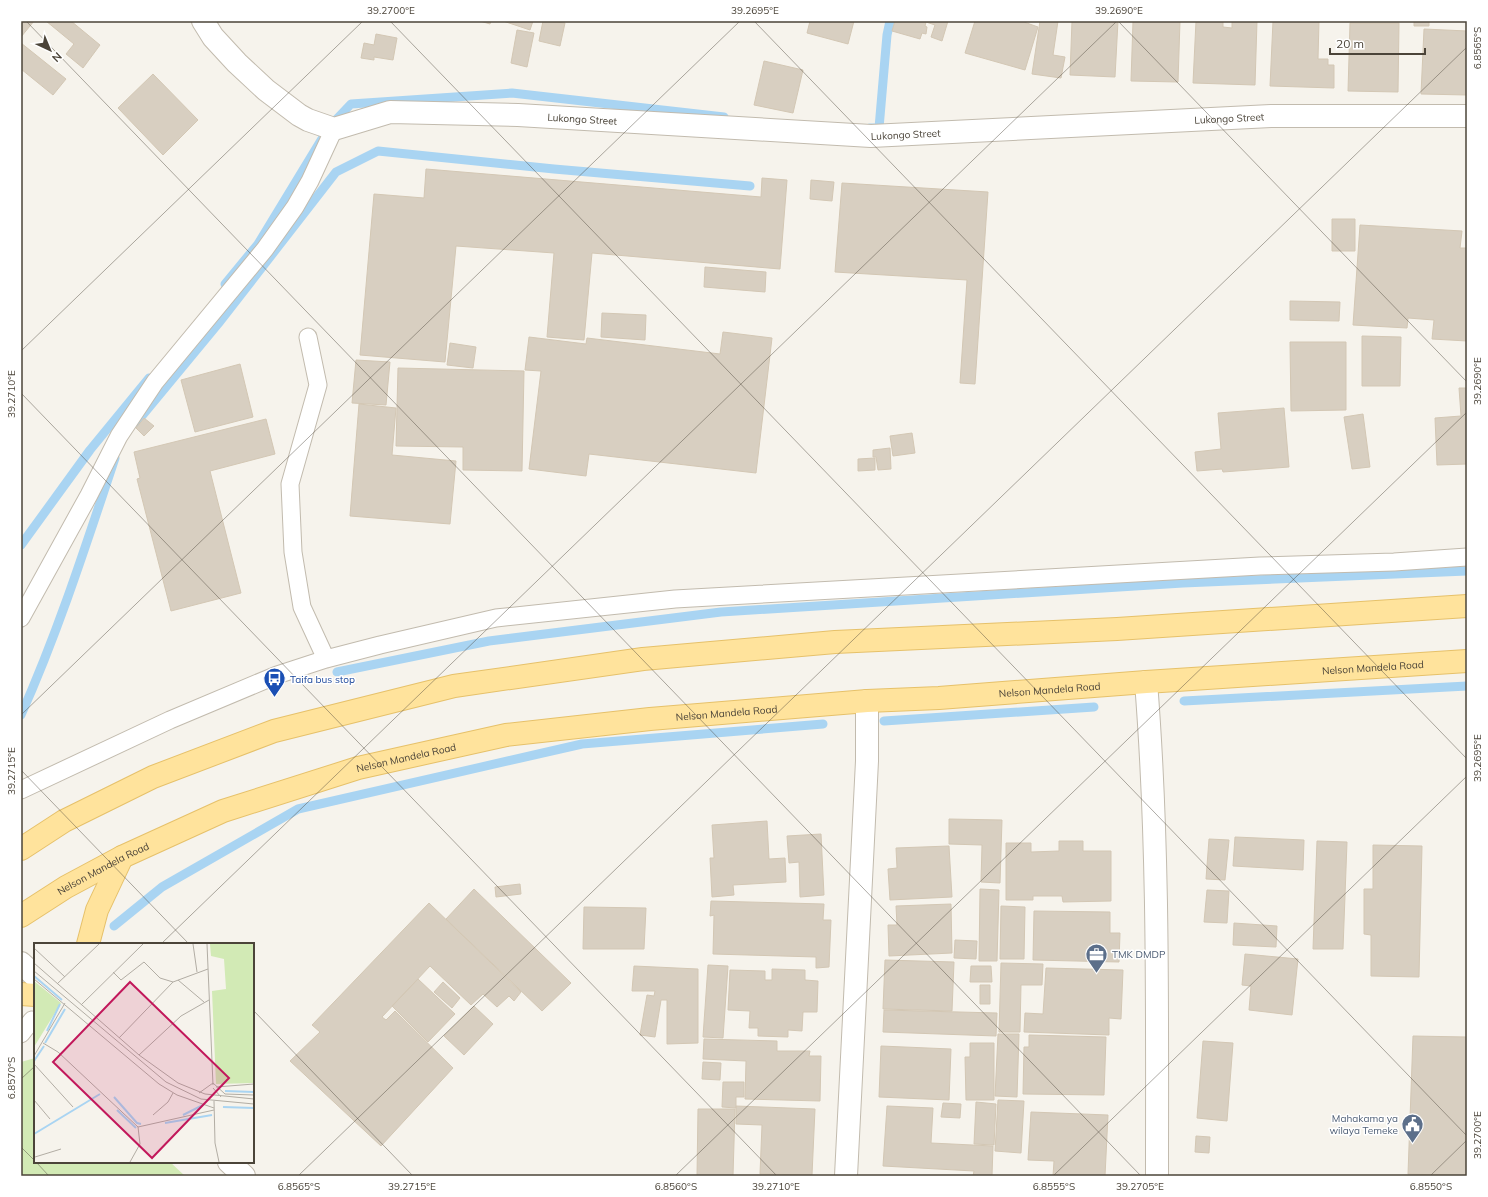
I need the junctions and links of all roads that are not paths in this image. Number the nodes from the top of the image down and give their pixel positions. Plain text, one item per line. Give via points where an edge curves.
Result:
1 (203, 21) edge
2 (1467, 116) edge
3 (340, 127) junction
4 (308, 337) dead end
5 (1467, 557) edge
6 (1467, 606) edge
7 (21, 618) edge
8 (326, 659) junction
9 (1467, 661) edge
10 (1146, 682) junction
11 (867, 701) junction
12 (21, 790) edge
13 (21, 849) edge
14 (122, 857) junction
15 (21, 916) edge
16 (88, 943) edge
17 (21, 963) edge
18 (34, 975) edge
19 (21, 994) edge
20 (34, 995) edge
21 (29, 1021) edge
22 (21, 1034) edge
23 (230, 1163) edge
24 (244, 1176) edge
25 (846, 1176) edge
26 (1157, 1176) edge

1 - 3 street via 218,42 266,90 308,120
2 - 3 street, Lukongo Street via 1271,116 871,136 518,115 390,112
3 - 7 lane via 295,207 274,237 230,294 155,382 119,436
4 - 8 lane via 318,385 290,484 293,552 302,607
5 - 8 lane via 675,599 496,618
6 - 13 main road via 1117,629 835,642 643,659 454,686 274,731 153,777 64,821
8 - 12 lane via 220,698
9 - 10 main road, Nelson Mandela Road
10 - 11 main road, Nelson Mandela Road
10 - 26 street via 1151,738 1156,916
11 - 14 main road, Nelson Mandela Road via 650,719 506,735 350,770 223,811
11 - 25 street via 867,761
14 - 15 main road, Nelson Mandela Road via 66,887
14 - 16 main road via 97,910
17 - 18 street
19 - 20 main road
21 - 22 lane
23 - 24 street

